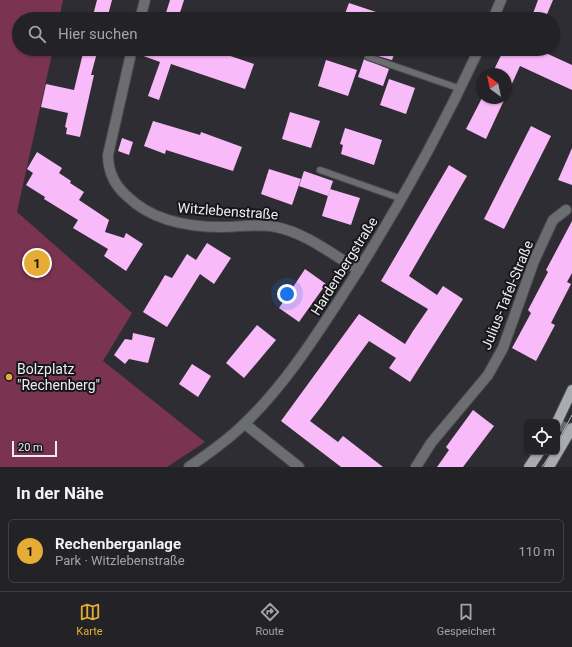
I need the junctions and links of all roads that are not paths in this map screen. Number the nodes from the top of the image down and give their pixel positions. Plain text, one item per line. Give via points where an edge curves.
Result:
1 (145, 0) edge
2 (502, 0) edge
3 (142, 12) edge
4 (496, 12) edge
5 (130, 56) edge
6 (476, 56) edge
7 (368, 57) dead end
8 (461, 89) junction
9 (320, 170) dead end
10 (402, 199) junction
11 (566, 210) dead end
12 (359, 270) junction
13 (572, 390) edge
14 (559, 419) edge
15 (245, 424) junction
16 (560, 424) edge
17 (571, 430) edge
18 (537, 455) edge
19 (190, 467) edge
20 (299, 467) edge
21 (416, 467) edge
22 (529, 467) edge
23 (549, 467) edge

1 - 3 street
2 - 4 street
5 - 12 street, Witzlebenstraße via 108,155 108,168 123,193 148,212 175,223 214,227 256,225 296,233
6 - 8 street, Hardenbergstraße
7 - 8 lane
8 - 10 street, Hardenbergstraße
9 - 10 lane
10 - 12 street, Hardenbergstraße
11 - 21 street, Julius-Tafel-Straße via 553,220 534,261 503,348 488,375 431,443
12 - 15 street, Hardenbergstraße via 312,343
13 - 14 main road
15 - 19 street, Hardenbergstraße
15 - 20 street
16 - 17 street
17 - 23 main road
18 - 22 main road

